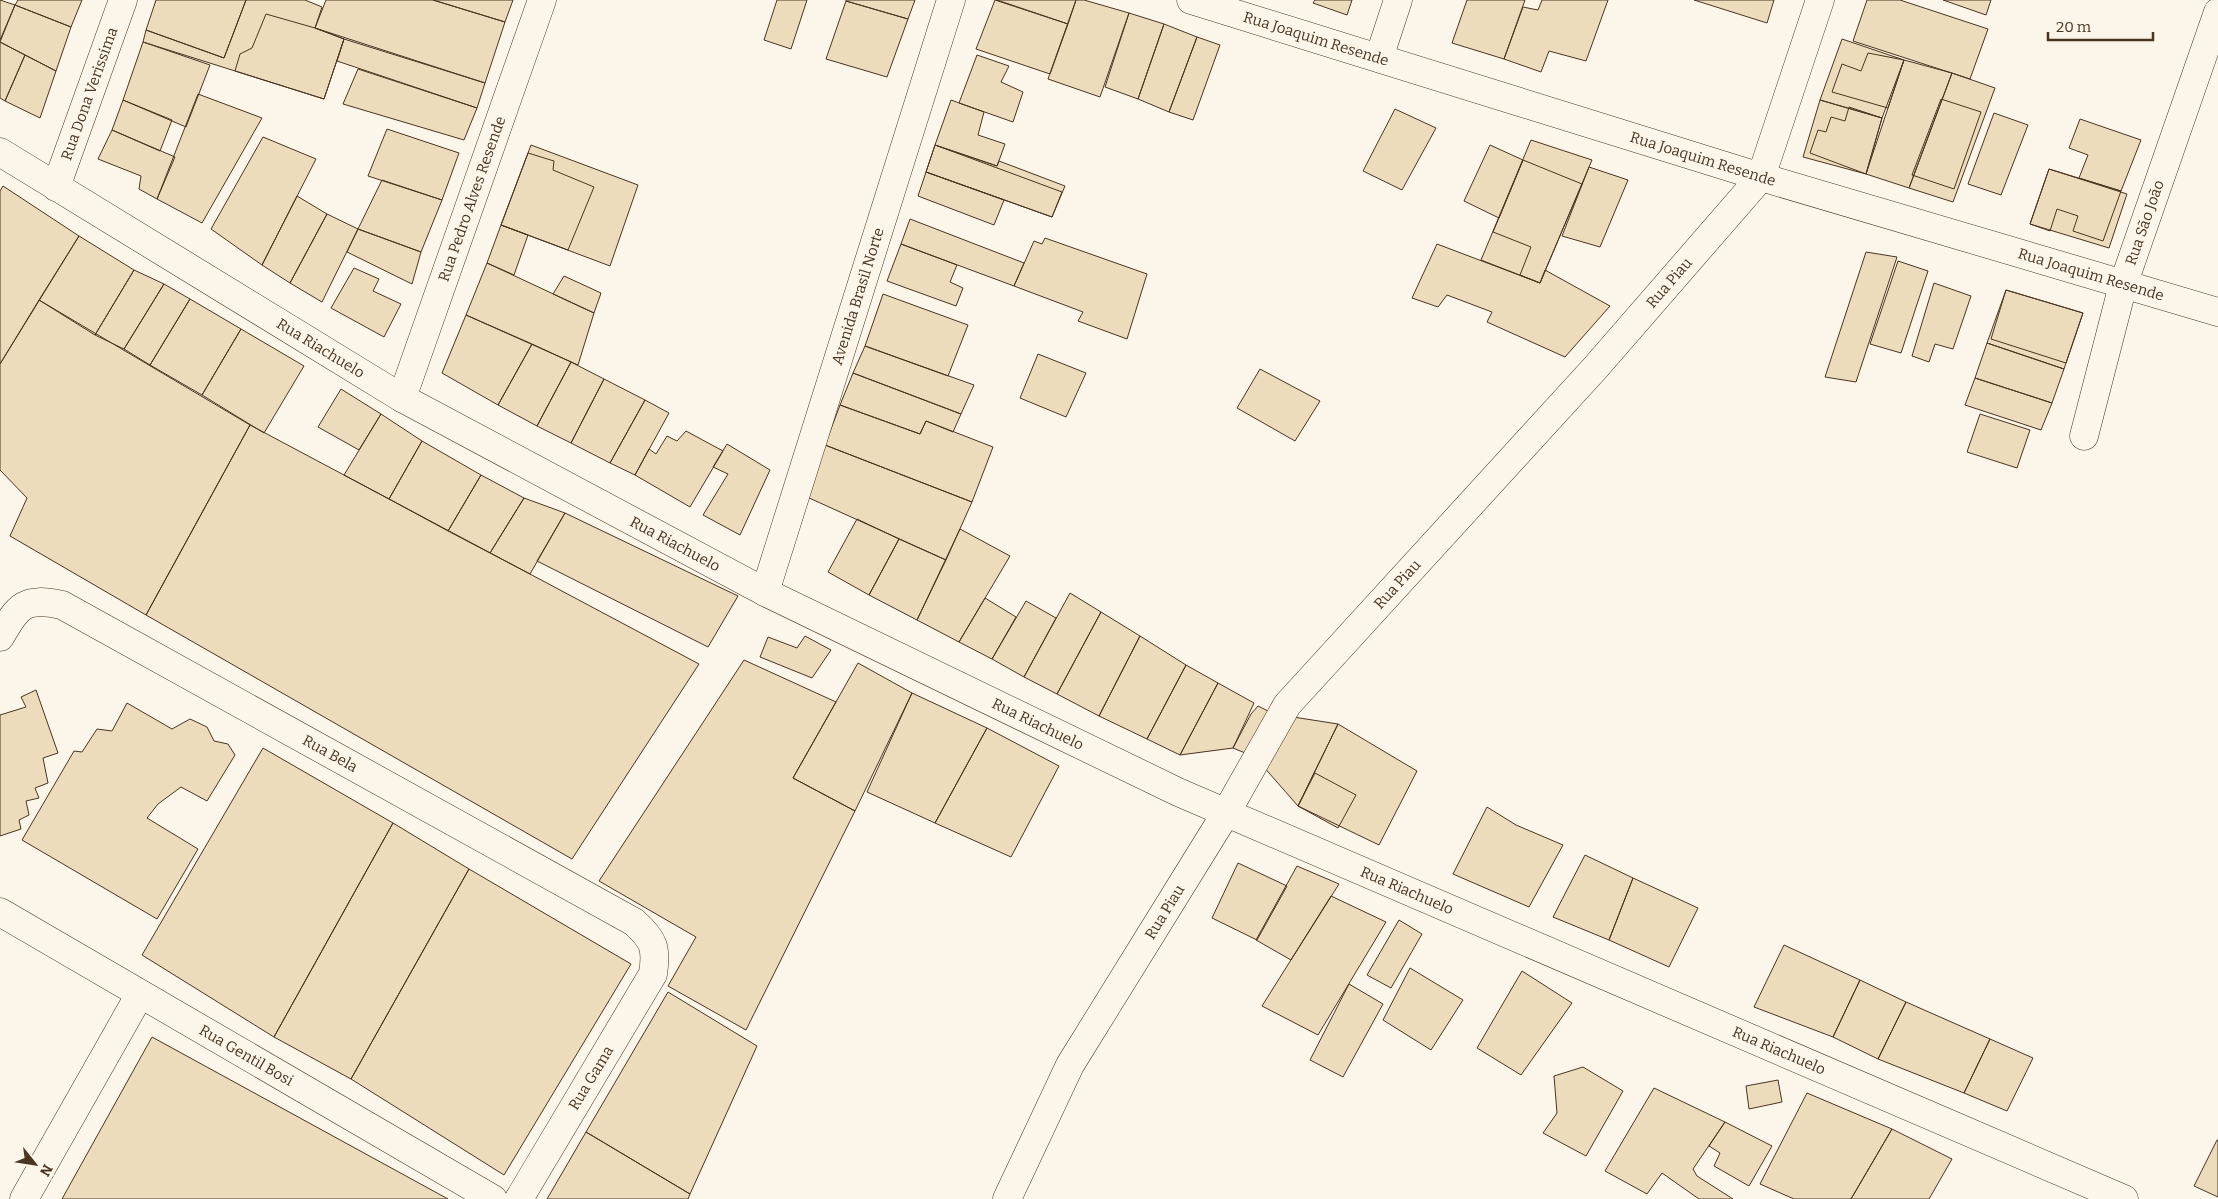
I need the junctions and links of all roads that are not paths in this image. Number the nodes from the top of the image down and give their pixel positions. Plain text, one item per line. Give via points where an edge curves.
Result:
1 (123, 0) edge
2 (542, 0) edge
3 (951, 0) edge
4 (1191, 0) edge
5 (1398, 0) edge
6 (1820, 0) edge
7 (2218, 12) edge
8 (1379, 58) junction
9 (0, 152) edge
10 (1761, 177) junction
11 (56, 188) junction
12 (2123, 285) junction
13 (2218, 312) edge
14 (402, 398) junction
15 (2084, 436) dead end
16 (765, 592) junction
17 (0, 637) edge
18 (1226, 813) junction
19 (0, 912) edge
20 (656, 954) joint
21 (140, 994) junction
22 (24, 1199) edge
23 (493, 1199) edge
24 (519, 1199) edge
25 (1007, 1199) edge
26 (2124, 1199) edge

1 - 11 street, Rua Dona Verissima
2 - 14 street, Rua Pedro Alves Resende
3 - 16 street, Avenida Brasil Norte
4 - 8 street, Rua Joaquim Resende
5 - 8 street
6 - 10 street, Rua Piau
7 - 12 street, Rua São João
8 - 10 street, Rua Joaquim Resende
9 - 11 street, Rua Riachuelo
10 - 12 street, Rua Joaquim Resende
10 - 18 street, Rua Piau via 1596,367 1287,705
11 - 14 street, Rua Riachuelo
12 - 13 street, Rua Joaquim Resende
12 - 15 street, Rua São João
14 - 16 street, Rua Riachuelo
16 - 18 street, Rua Riachuelo
17 - 20 street, Rua Bela via 14,615 27,603 42,601 62,605 634,922 649,935
18 - 25 street, Rua Piau via 1070,1065
18 - 26 street, Rua Riachuelo
19 - 21 street, Rua Gentil Bosi
20 - 24 street, Rua Gama via 653,974
21 - 22 street
21 - 23 street, Rua Gentil Bosi

